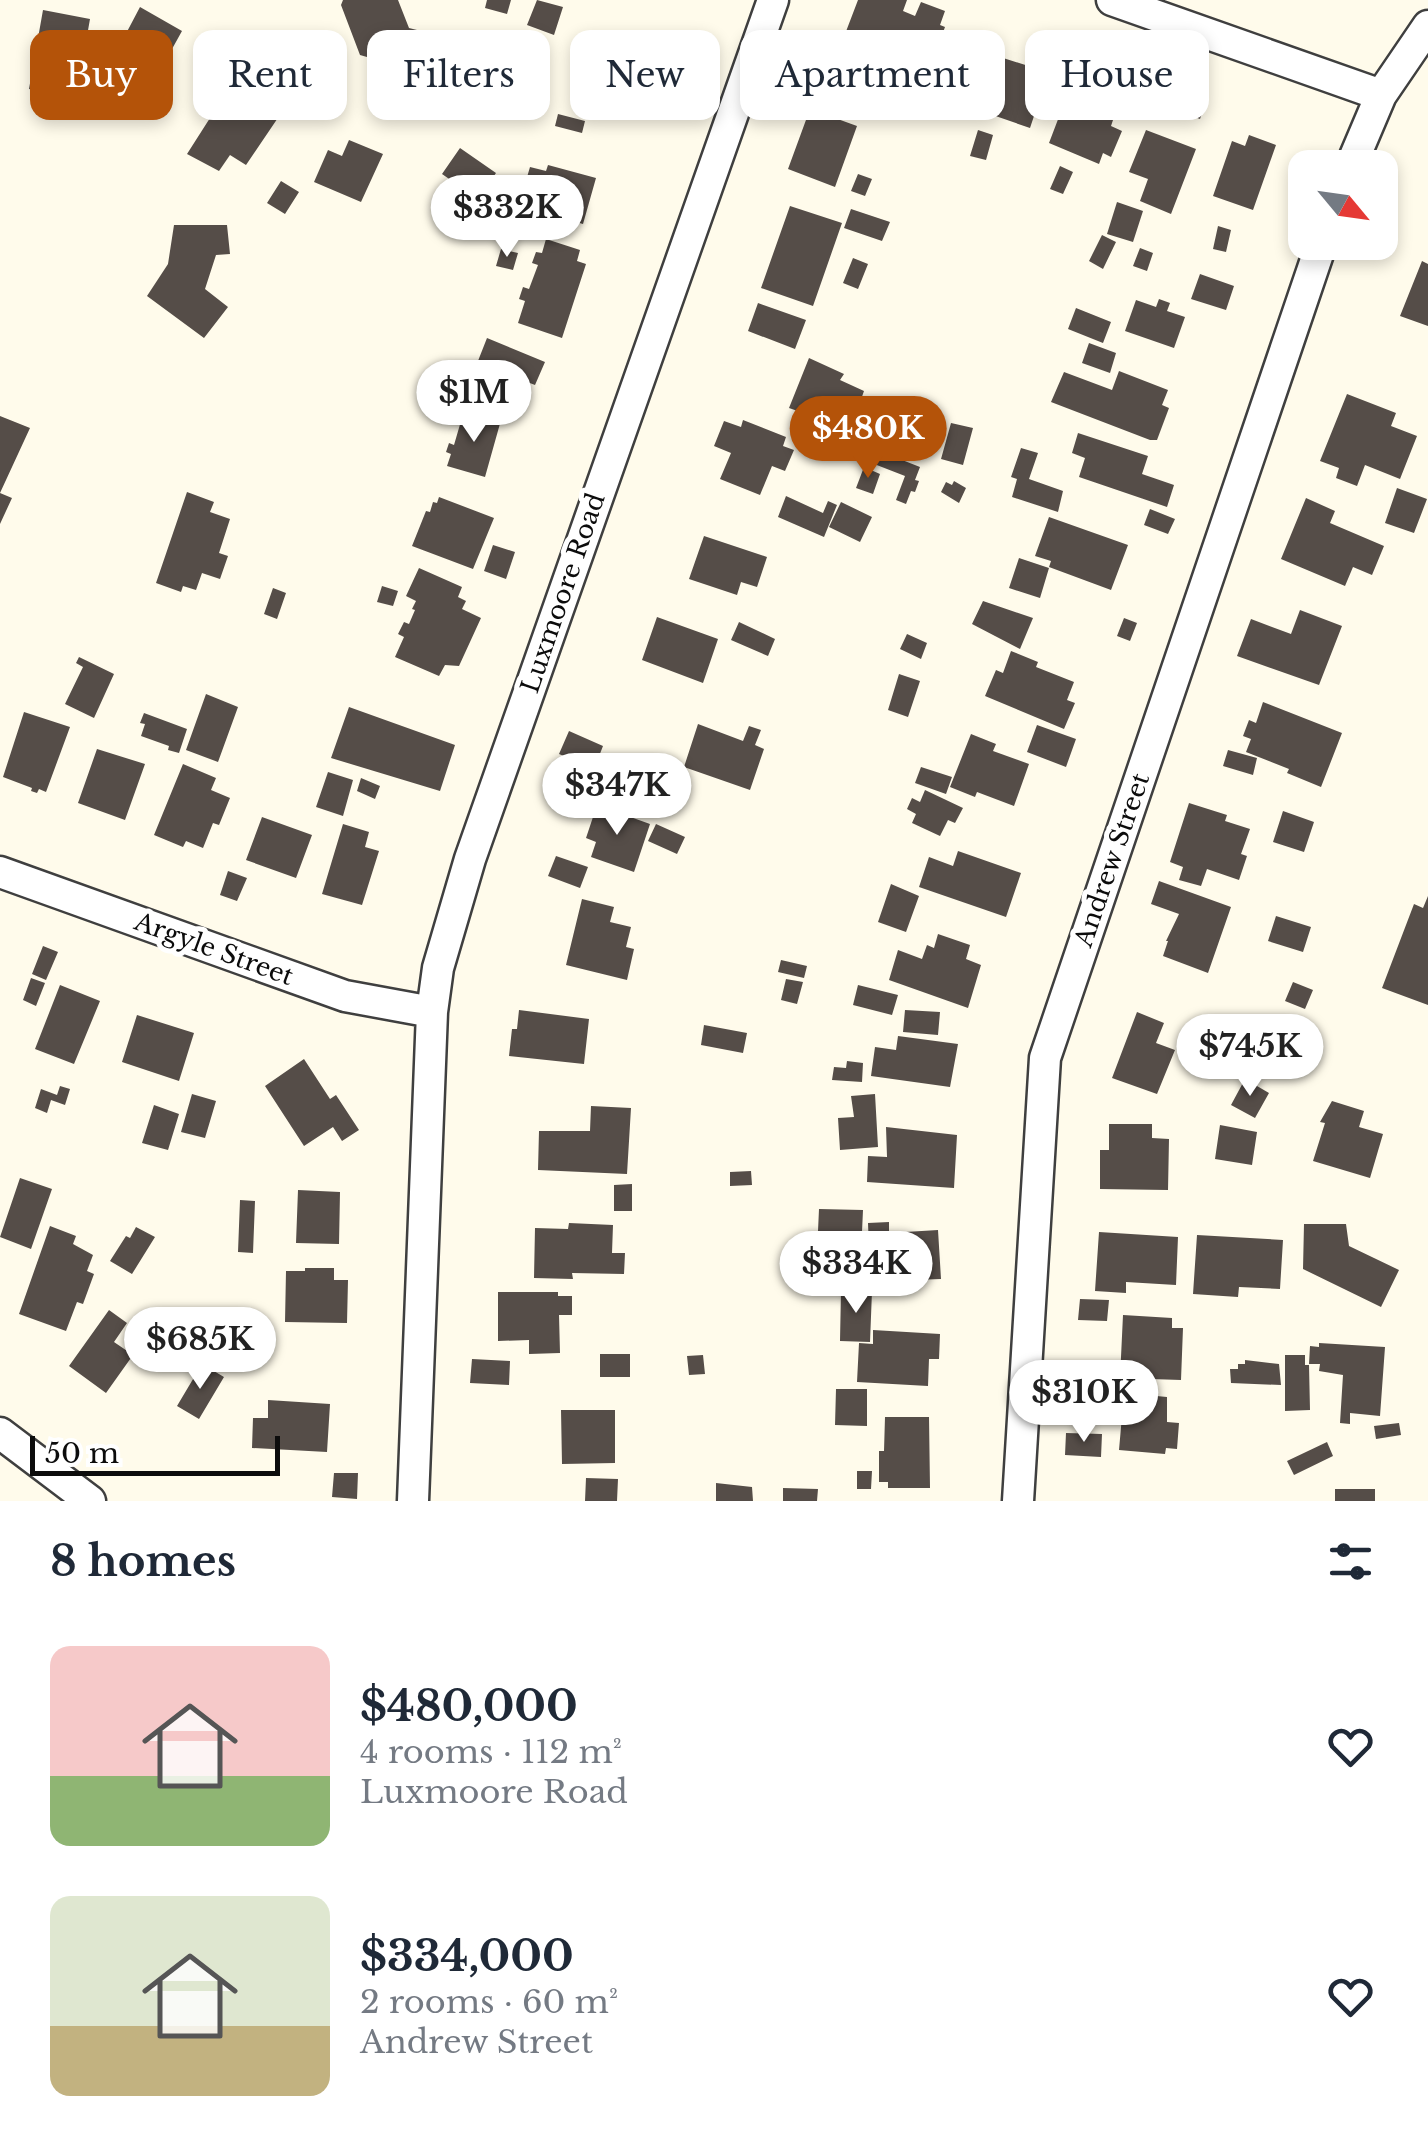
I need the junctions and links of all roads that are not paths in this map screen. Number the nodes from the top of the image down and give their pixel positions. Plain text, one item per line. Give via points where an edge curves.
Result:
1 (772, 0) edge
2 (1112, 0) edge
3 (1428, 26) edge
4 (1381, 95) junction
5 (1358, 150) edge
6 (1316, 260) edge
7 (0, 872) edge
8 (432, 1012) junction
9 (0, 1433) edge
10 (90, 1501) edge
11 (413, 1501) edge
12 (1018, 1501) edge

1 - 8 street, Luxmoore Road via 470,859
2 - 4 street
3 - 4 street
4 - 5 street
6 - 12 street, Andrew Street via 1045,1058
7 - 8 street, Argyle Street via 345,996
8 - 11 street, Luxmoore Road
9 - 10 street

